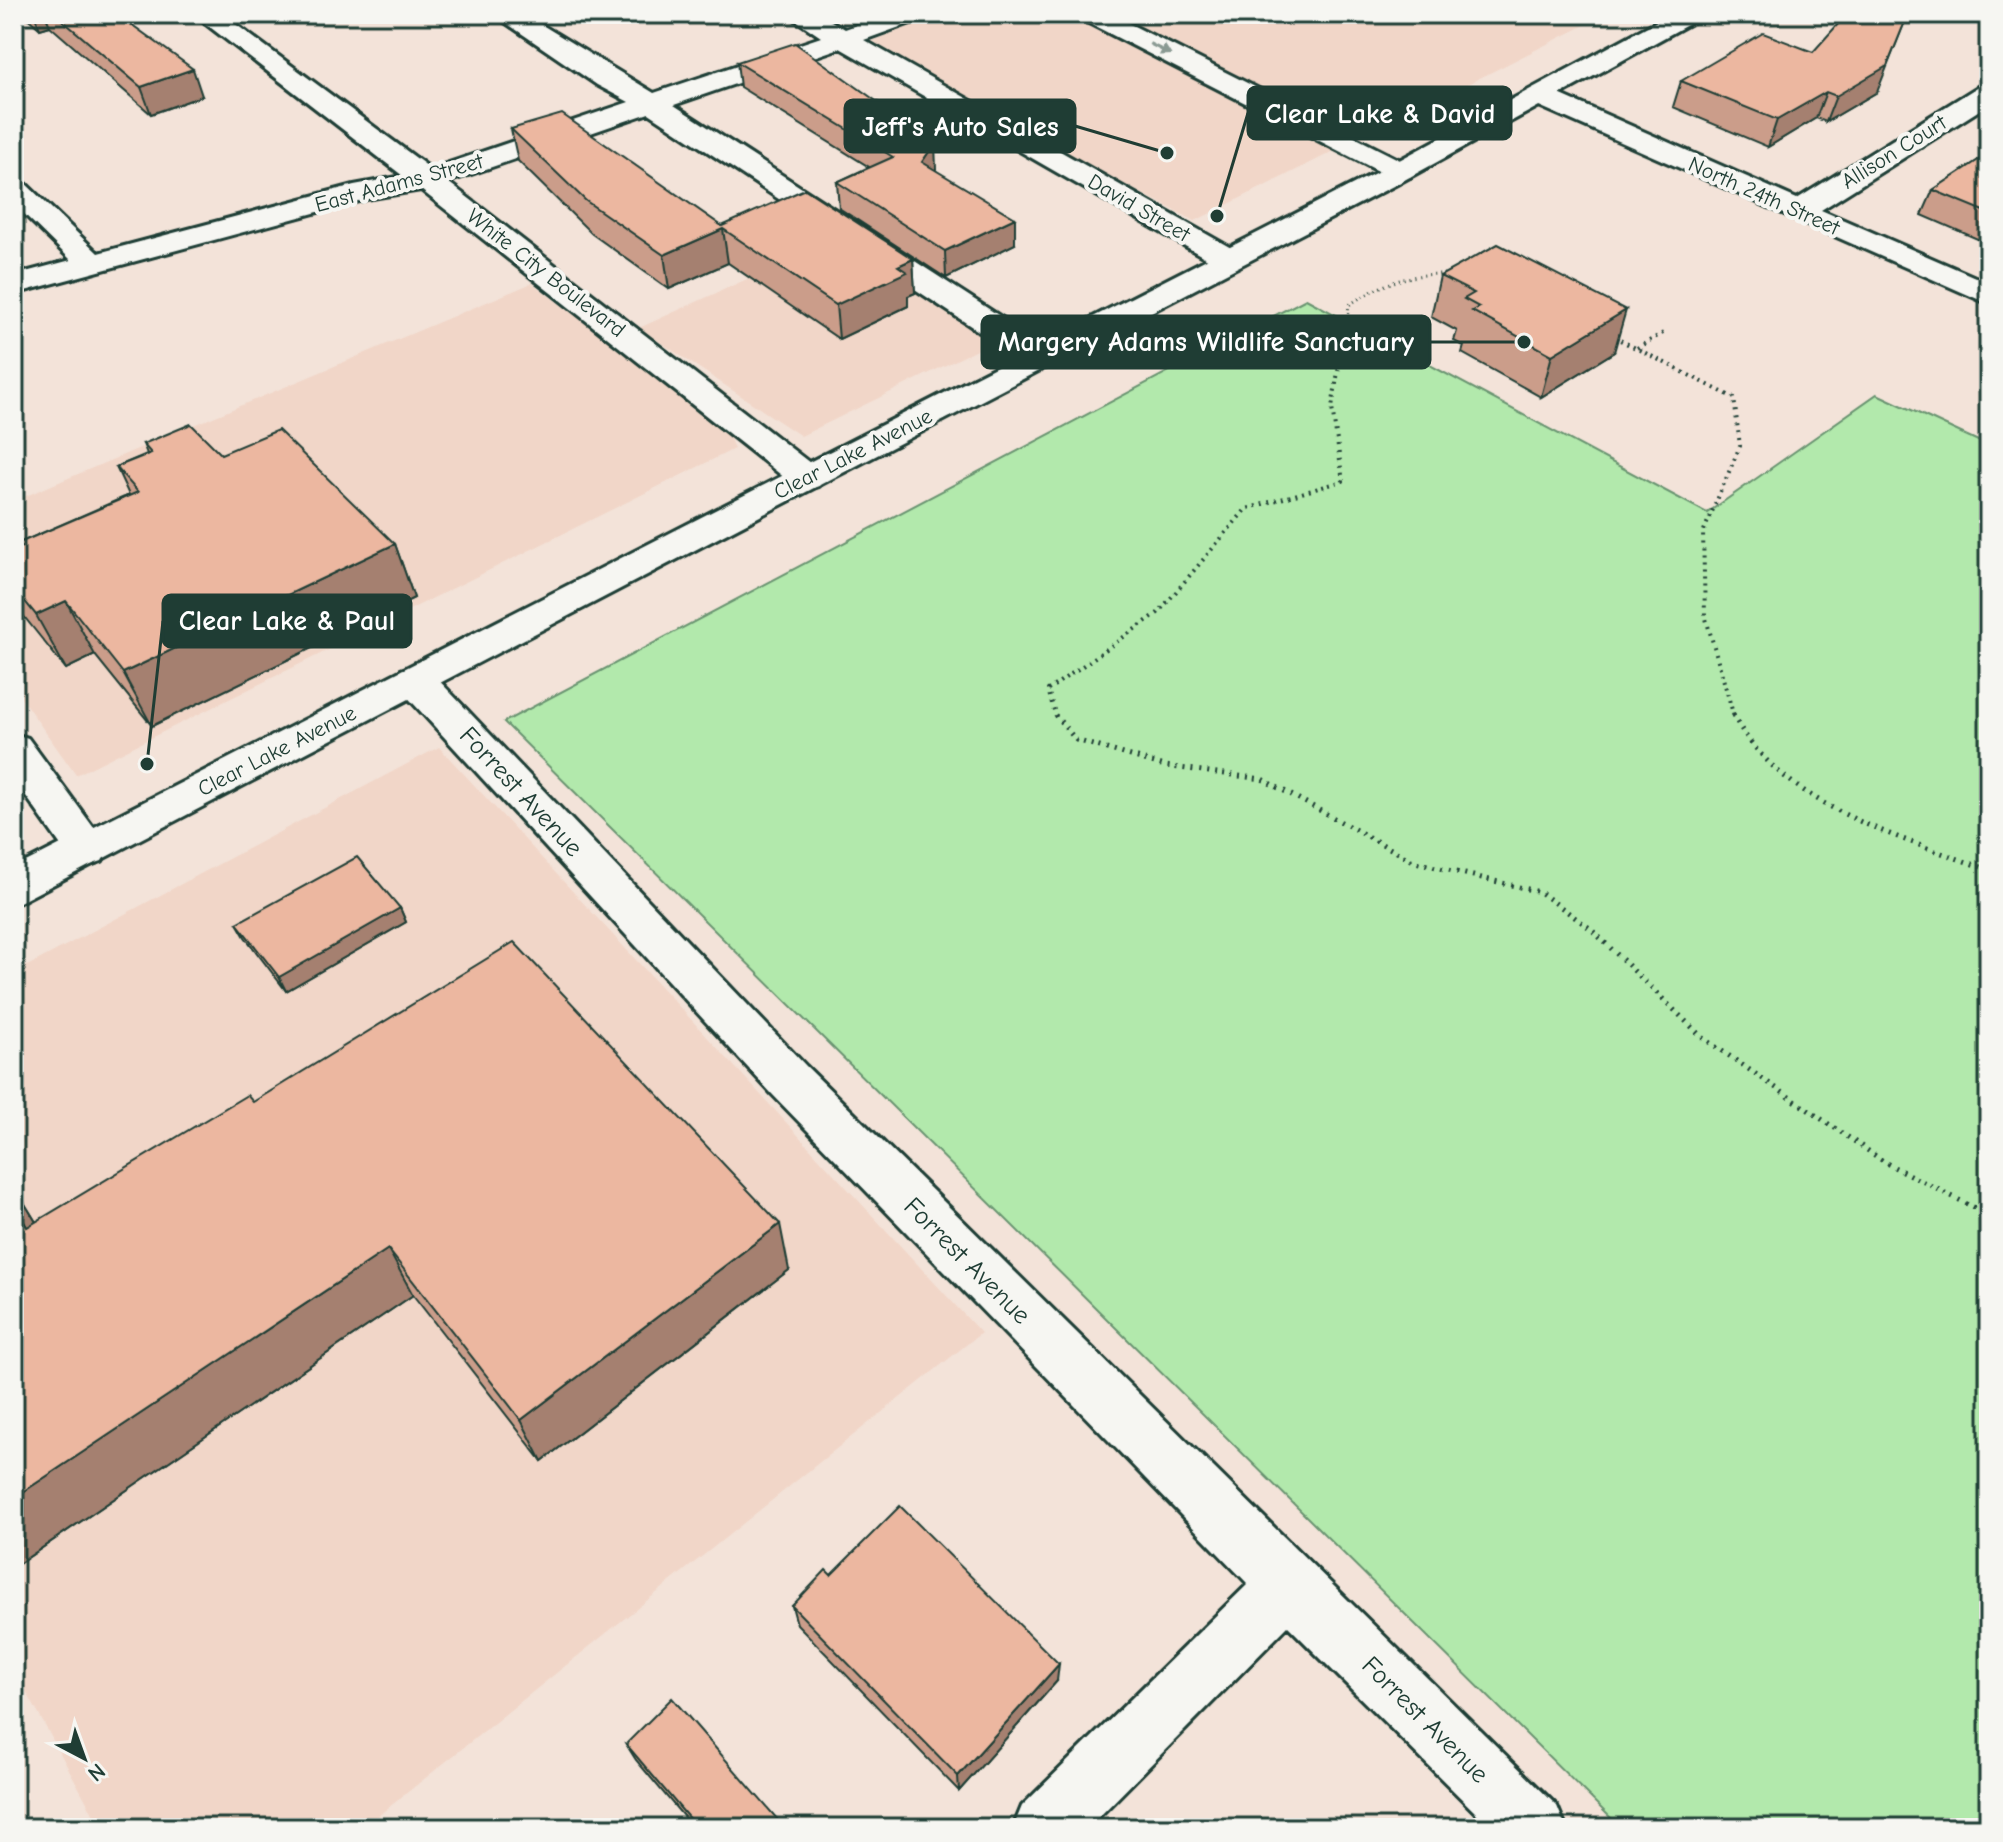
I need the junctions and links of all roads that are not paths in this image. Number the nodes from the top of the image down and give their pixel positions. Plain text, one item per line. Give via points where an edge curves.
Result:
1 (206, 14) edge
2 (506, 14) edge
3 (800, 14) edge
4 (913, 14) edge
5 (1090, 14) edge
6 (1689, 14) edge
7 (844, 39) junction
8 (1989, 92) edge
9 (1540, 96) junction
10 (652, 103) junction
11 (1400, 171) junction
12 (427, 180) junction
13 (14, 188) edge
14 (1799, 211) junction
15 (1229, 259) junction
16 (94, 266) junction
17 (14, 285) edge
18 (1989, 295) edge
19 (1040, 357) junction
20 (807, 478) junction
21 (415, 680) junction
22 (14, 748) edge
23 (87, 850) junction
24 (14, 888) edge
25 (1288, 1585) junction
26 (1044, 1828) edge
27 (1535, 1828) edge

1 - 12 street, White City Boulevard
2 - 10 street
3 - 7 street, David Street
4 - 7 street, East Adams Street
5 -> 11 street
6 - 9 street, Clear Lake Avenue
7 - 10 street, East Adams Street
7 - 15 street, David Street
8 - 14 street, Allison Court
9 - 11 street, Clear Lake Avenue
9 - 14 street, North 24th Street
10 - 12 street, East Adams Street
10 - 19 street
11 - 15 street, Clear Lake Avenue
12 - 16 street, East Adams Street via 364,191
12 - 20 street, White City Boulevard
13 - 16 street
14 - 18 street, North 24th Street
15 - 19 street, Clear Lake Avenue
16 - 17 street, East Adams Street
19 - 20 street, Clear Lake Avenue
20 - 21 street, Clear Lake Avenue
21 - 23 street, Clear Lake Avenue
21 - 25 street, Forrest Avenue via 789,1080
22 - 23 street
23 - 24 street, Clear Lake Avenue
25 - 26 street
25 - 27 street, Forrest Avenue

